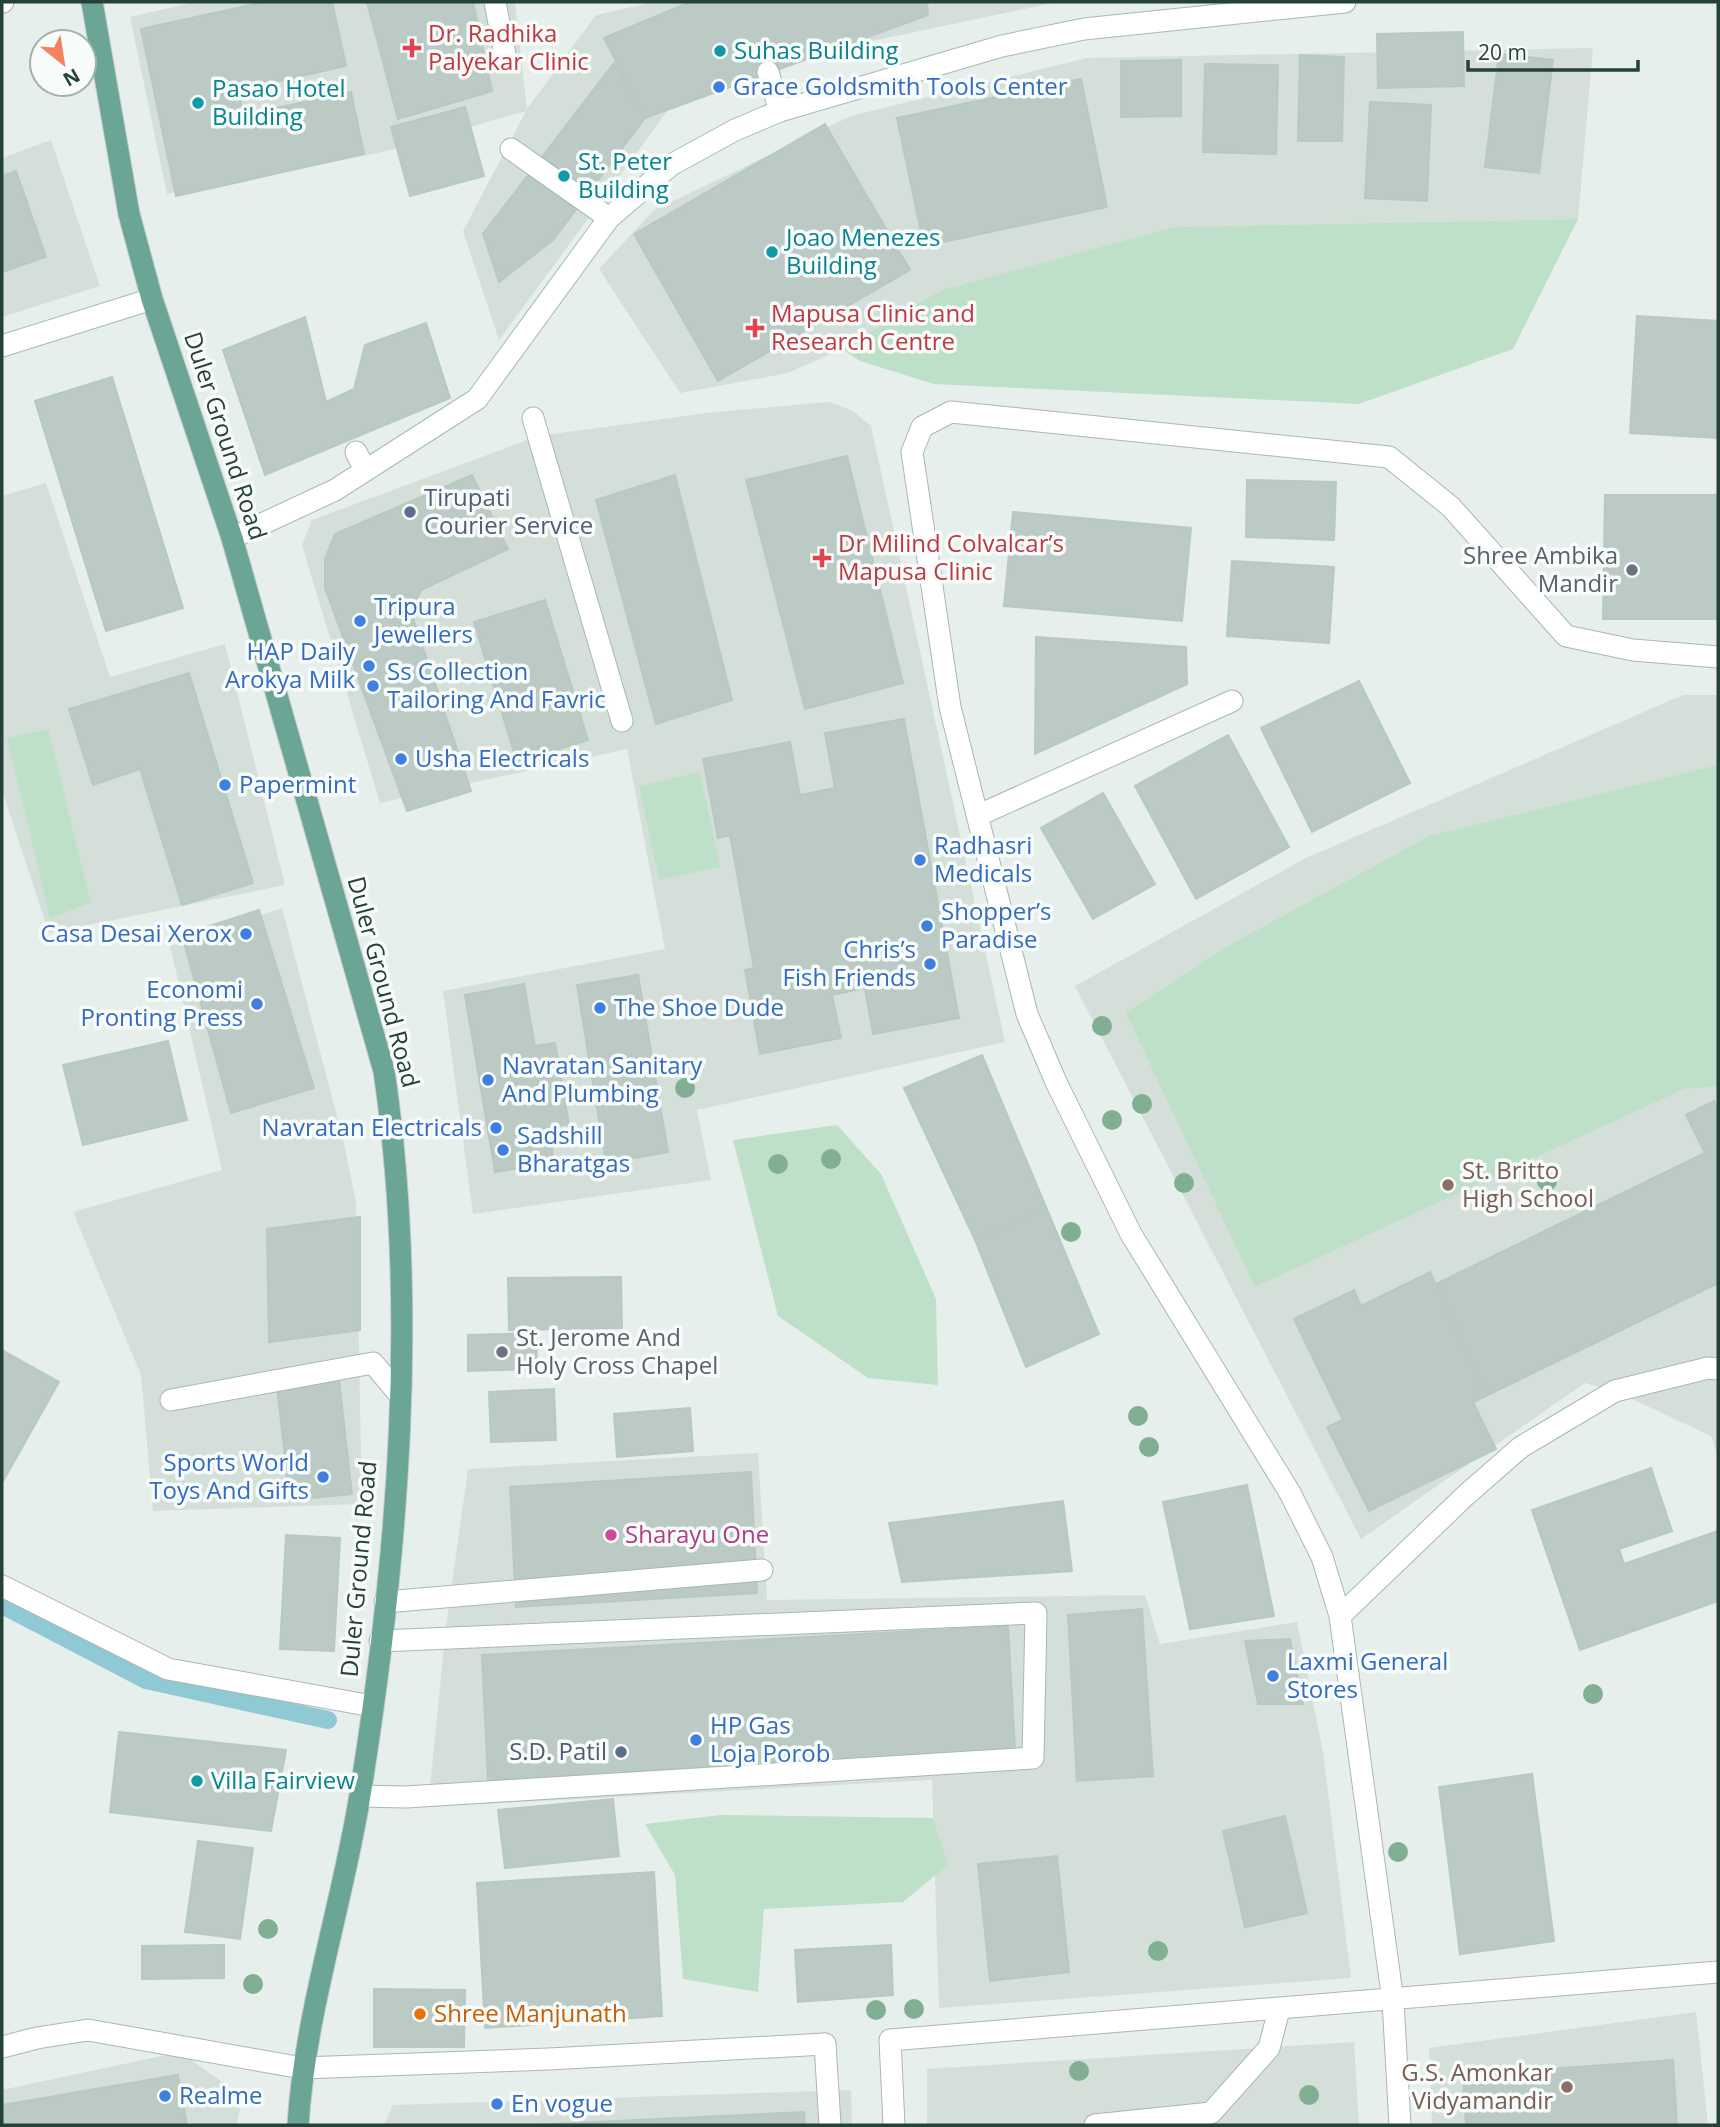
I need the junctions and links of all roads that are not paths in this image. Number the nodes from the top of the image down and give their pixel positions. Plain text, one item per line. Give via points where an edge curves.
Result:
1 (92, 2) edge
2 (495, 2) edge
3 (1345, 2) edge
4 (506, 60) dead end
5 (768, 72) dead end
6 (780, 111) junction
7 (511, 149) dead end
8 (609, 219) junction
9 (152, 299) junction
10 (2, 346) edge
11 (533, 418) dead end
12 (232, 538) junction
13 (1718, 657) edge
14 (1232, 701) dead end
15 (622, 721) dead end
16 (979, 815) junction
17 (1718, 1369) edge
18 (398, 1394) junction
19 (171, 1400) dead end
20 (762, 1570) dead end
21 (2, 1586) edge
22 (385, 1602) junction
23 (1340, 1616) junction
24 (380, 1640) junction
25 (372, 1706) junction
26 (360, 1796) junction
27 (1718, 1972) edge
28 (1393, 2001) junction
29 (1279, 2010) junction
30 (2, 2047) edge
31 (302, 2068) junction
32 (299, 2125) edge
33 (830, 2125) edge
34 (894, 2125) edge
35 (1096, 2125) edge
36 (1400, 2125) edge

1 - 9 main road, Duler Ground Road via 129,214
2 - 4 street
3 - 6 street via 1084,29 1002,46
5 - 6 street
6 - 8 street via 671,165
7 - 8 street
8 - 12 street via 477,399 361,461 335,490
9 - 10 street
9 - 12 main road, Duler Ground Road
11 - 15 street
12 - 18 main road, Duler Ground Road via 384,1071 398,1200
13 - 16 street via 1633,650 1566,636 1451,506 1389,457 951,412 922,427 912,452 950,707
14 - 16 street
16 - 23 street via 1027,1014 1056,1082 1131,1234 1290,1493 1322,1557
17 - 23 street via 1615,1391 1521,1447
18 - 19 street via 373,1363
18 - 22 main road, Duler Ground Road via 394,1533
20 - 22 street
21 - 25 street via 168,1669
22 - 24 main road, Duler Ground Road
23 - 28 street
24 - 25 main road, Duler Ground Road
24 - 26 street via 1037,1613 1033,1758 406,1797
25 - 26 main road, Duler Ground Road
26 - 31 main road, Duler Ground Road
27 - 28 street
28 - 29 street
28 - 36 street
29 - 34 street via 890,2040
29 - 35 street via 1269,2048 1211,2113
30 - 31 street via 88,2030
31 - 32 main road, Duler Ground Road
31 - 33 street via 825,2044

